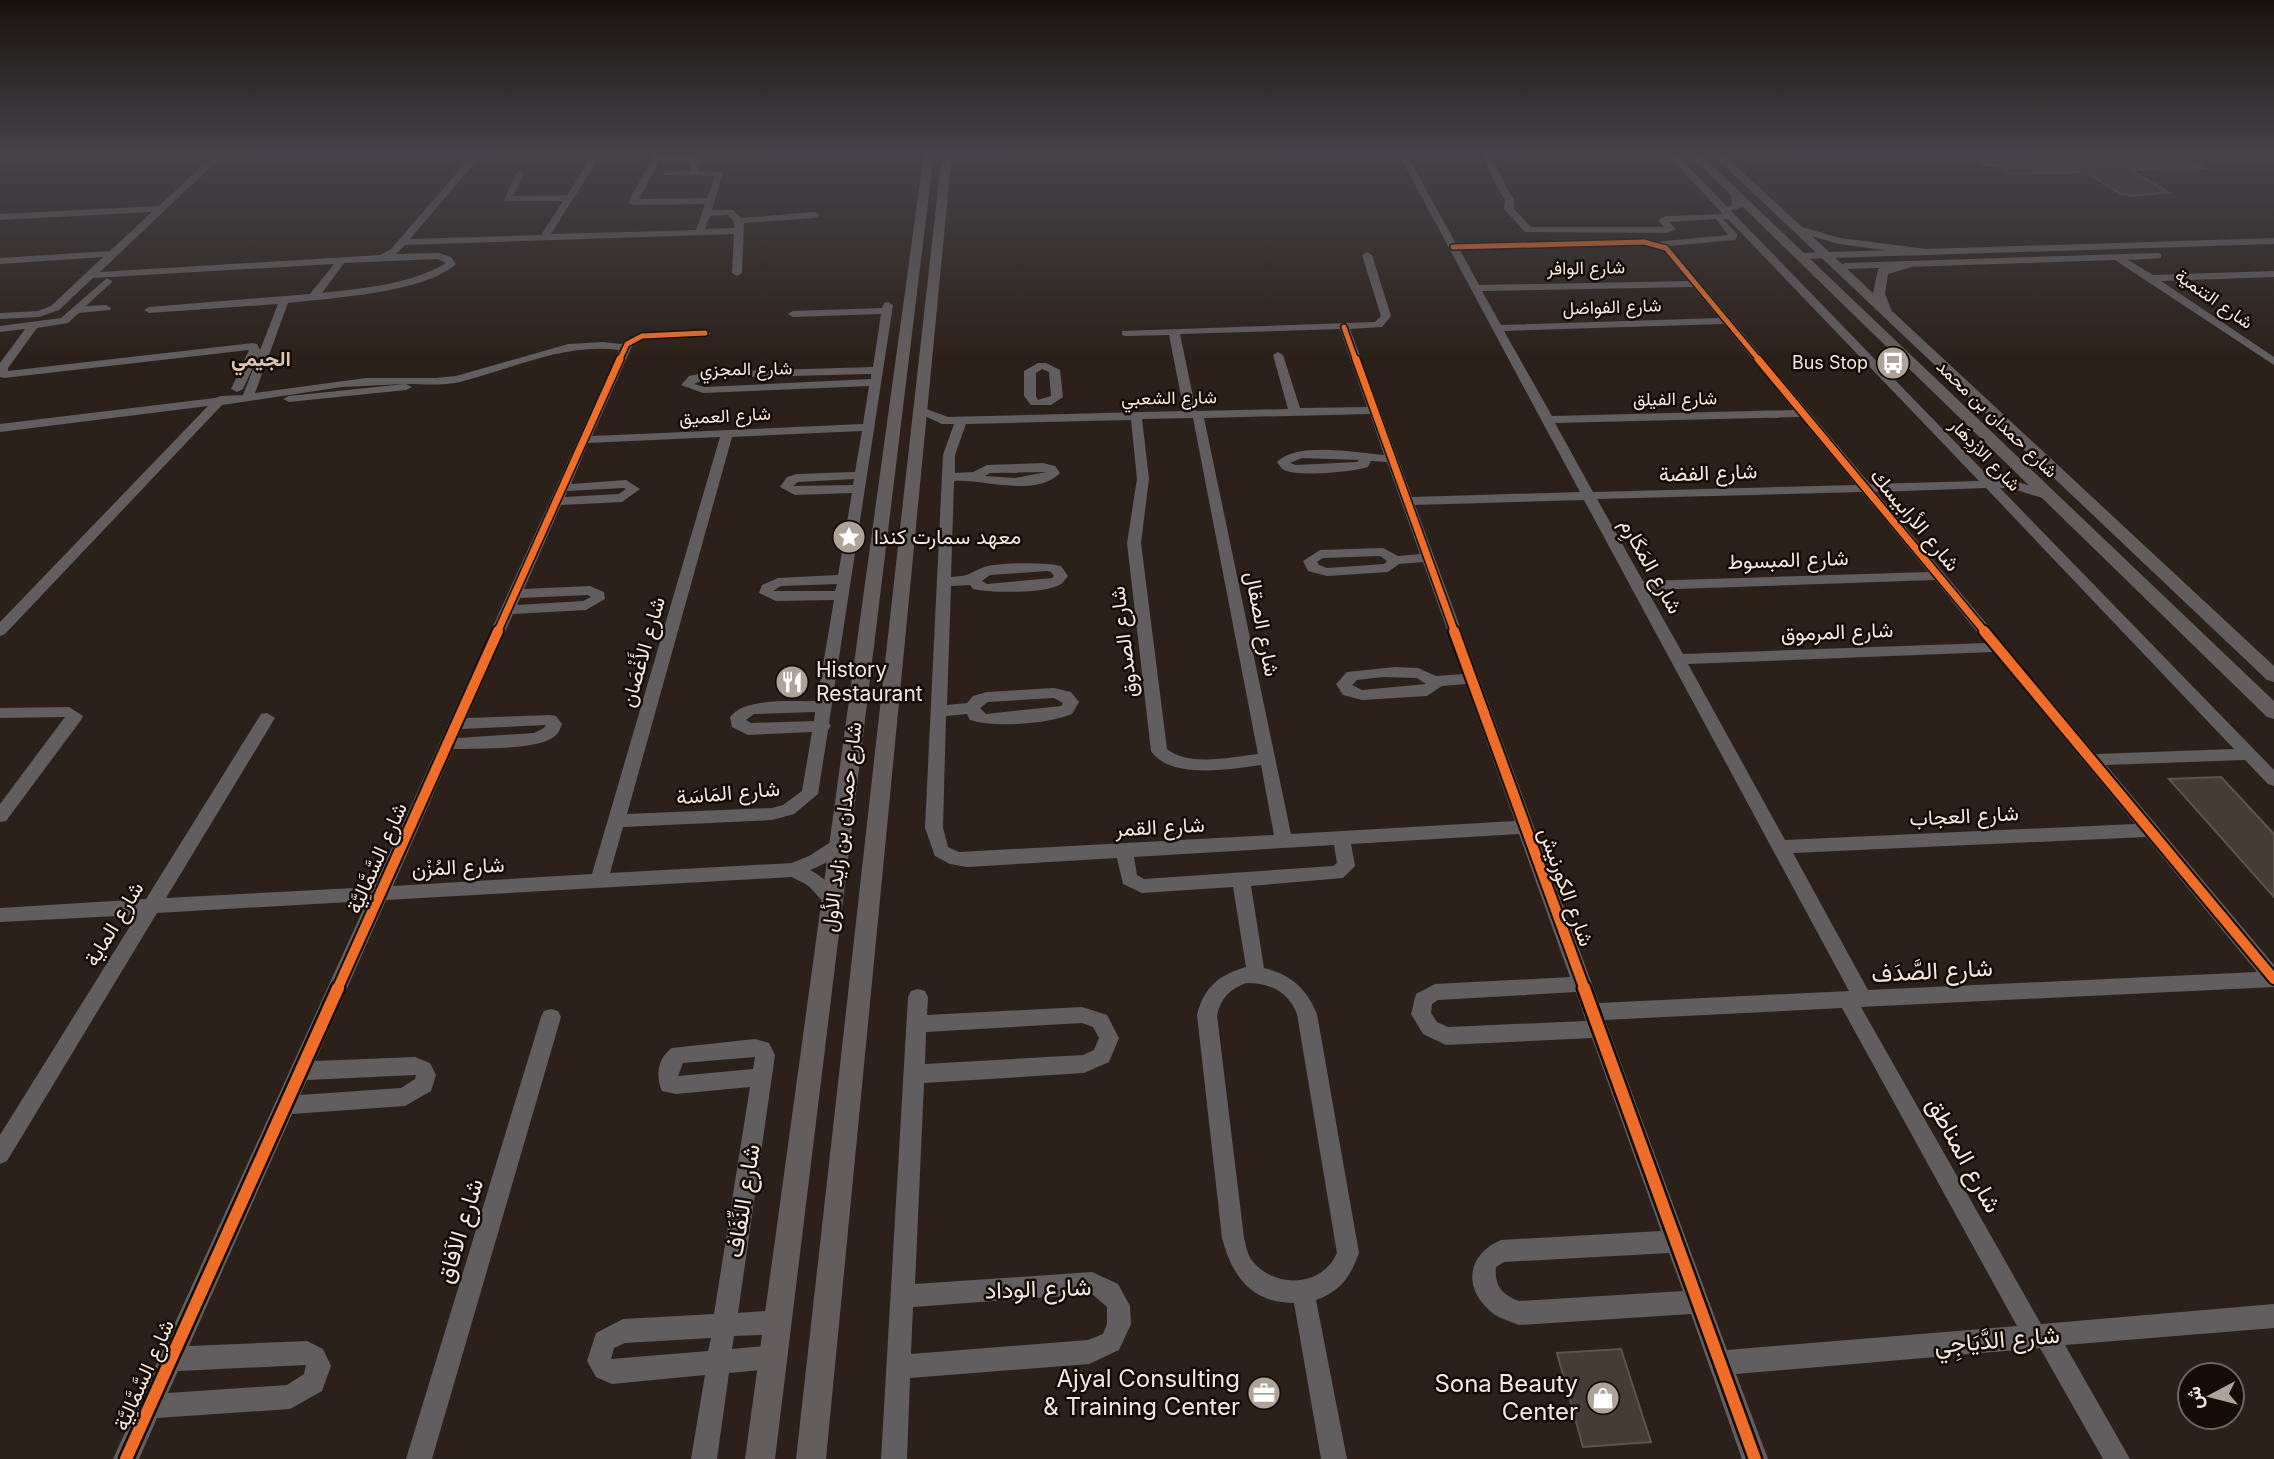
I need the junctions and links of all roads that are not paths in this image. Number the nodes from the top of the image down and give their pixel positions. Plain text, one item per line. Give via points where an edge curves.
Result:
1 (148, 221) edge
2 (420, 221) edge
3 (555, 221) edge
4 (703, 221) edge
5 (736, 221) edge
6 (773, 221) edge
7 (920, 221) edge
8 (940, 221) edge
9 (1439, 221) edge
10 (1520, 221) edge
11 (1665, 221) edge
12 (1727, 221) edge
13 (1730, 221) edge
14 (1768, 221) edge
15 (1786, 221) edge
16 (1791, 221) edge
17 (739, 226) junction
18 (699, 233) junction
19 (544, 238) junction
20 (2274, 241) edge
21 (402, 242) junction
22 (1658, 244) junction
23 (1453, 247) junction
24 (2104, 247) junction
25 (1922, 251) junction
26 (2274, 252) edge
27 (113, 254) junction
28 (1367, 255) dead end
29 (387, 257) junction
30 (2052, 259) junction
31 (0, 261) edge
32 (2134, 261) junction
33 (340, 262) junction
34 (1818, 262) junction
35 (1908, 264) junction
36 (737, 273) dead end
37 (2274, 274) edge
38 (92, 275) junction
39 (2151, 278) junction
40 (107, 281) dead end
41 (1696, 284) junction
42 (1476, 288) junction
43 (315, 295) junction
44 (285, 298) junction
45 (106, 308) dead end
46 (51, 310) junction
47 (78, 310) junction
48 (149, 310) dead end
49 (1889, 313) junction
50 (793, 314) dead end
51 (0, 316) edge
52 (1728, 321) junction
53 (33, 326) junction
54 (1344, 327) junction
55 (1497, 328) junction
56 (0, 330) edge
57 (1174, 331) junction
58 (705, 333) dead end
59 (1126, 333) dead end
60 (625, 348) junction
61 (1928, 353) junction
62 (1278, 355) dead end
63 (2274, 362) edge
64 (875, 387) junction
65 (899, 387) junction
66 (237, 389) dead end
67 (248, 398) junction
68 (221, 399) junction
69 (1043, 404) dead end
70 (896, 409) junction
71 (920, 410) junction
72 (1373, 410) junction
73 (1295, 412) junction
74 (1804, 413) junction
75 (1195, 415) junction
76 (1136, 416) junction
77 (1044, 419) junction
78 (1547, 420) junction
79 (953, 421) junction
80 (869, 427) junction
81 (0, 428) edge
82 (727, 434) junction
83 (917, 437) junction
84 (583, 440) junction
85 (1391, 458) junction
86 (1365, 459) junction
87 (2022, 470) junction
88 (976, 476) junction
89 (948, 477) junction
90 (2011, 484) junction
91 (1990, 485) junction
92 (1866, 488) junction
93 (1589, 496) junction
94 (2049, 496) junction
95 (1407, 501) junction
96 (1427, 558) junction
97 (1395, 560) junction
98 (1939, 576) junction
99 (845, 579) junction
100 (974, 580) junction
101 (943, 582) junction
102 (1638, 586) junction
103 (843, 595) junction
104 (511, 602) junction
105 (0, 631) edge
106 (1998, 647) junction
107 (1678, 659) junction
108 (2274, 676) edge
109 (1471, 679) junction
110 (1433, 681) junction
111 (826, 706) junction
112 (972, 708) junction
113 (937, 711) junction
114 (2274, 712) edge
115 (0, 713) edge
116 (267, 718) dead end
117 (456, 724) junction
118 (822, 726) junction
119 (447, 744) junction
120 (2249, 754) junction
121 (1267, 759) junction
122 (2092, 760) junction
123 (2274, 780) edge
124 (0, 816) edge
125 (616, 821) junction
126 (1525, 827) junction
127 (2150, 830) junction
128 (1342, 838) junction
129 (1284, 841) junction
130 (839, 843) junction
131 (1780, 847) junction
132 (1124, 850) junction
133 (793, 870) junction
134 (1241, 880) junction
135 (599, 882) junction
136 (380, 894) junction
137 (832, 899) junction
138 (152, 906) junction
139 (0, 915) edge
140 (1256, 974) junction
141 (2274, 979) edge
142 (1583, 984) junction
143 (918, 997) dead end
144 (1855, 999) junction
145 (551, 1017) dead end
146 (1595, 1020) junction
147 (917, 1024) junction
148 (300, 1071) junction
149 (915, 1074) junction
150 (762, 1077) dead end
151 (285, 1105) junction
152 (0, 1154) edge
153 (1676, 1241) junction
154 (1303, 1292) junction
155 (902, 1296) junction
156 (1698, 1303) junction
157 (2274, 1317) edge
158 (778, 1322) junction
159 (724, 1325) junction
160 (2041, 1336) junction
161 (773, 1357) junction
162 (171, 1359) junction
163 (718, 1362) junction
164 (1720, 1363) junction
165 (899, 1367) junction
166 (149, 1406) junction
167 (126, 1459) edge
168 (419, 1459) edge
169 (704, 1459) edge
170 (760, 1459) edge
171 (811, 1459) edge
172 (894, 1459) edge
173 (1334, 1459) edge
174 (1755, 1459) edge
175 (2117, 1459) edge

1 - 27 street
2 - 21 street
3 - 19 street
4 - 18 street
5 - 17 street
6 - 17 street
7 - 65 main road, شارع حمدان بن زايد الأول
8 - 71 main road, شارع حمدان بن زايد الأول
9 - 23 street, شارع المَكَارِم
10 - 11 street via 1528,230 1671,229
12 - 22 street via 1732,239
13 - 91 street, شارع الازْدِهَار
14 - 34 main road, شارع حمدان بن محمد
15 - 34 main road, شارع حمدان بن محمد
16 - 25 main road via 1826,238
17 - 18 street
17 - 36 street
18 - 19 street
19 - 21 street
20 - 24 street
21 - 29 street
22 - 23 street
22 - 41 street, شارع الأرابيسك
23 - 42 street, شارع المَكَارِم
24 - 25 street
24 - 30 street via 2044,251
25 - 34 street
26 - 32 street
27 - 31 street
27 - 38 street
28 - 54 street via 1386,319 1373,326
29 - 33 street
29 - 43 street via 439,256 450,264 439,273 389,286
30 - 32 street, شارع التنمية
30 - 35 street
32 - 39 street, شارع التنمية
33 - 38 street
33 - 43 street
34 - 35 street
34 - 49 main road, شارع حمدان بن محمد
34 - 61 main road via 1900,336
34 - 87 main road, شارع حمدان بن محمد
35 - 49 main road via 1882,272 1879,294
37 - 39 street
38 - 46 street
39 - 63 street, شارع التنمية
40 - 47 street
41 - 42 street, شارع الوافر
41 - 52 street, شارع الأرابيسك
42 - 55 street, شارع المَكَارِم
43 - 44 street
44 - 48 street
44 - 67 street
45 - 47 street
46 - 47 street
46 - 51 street
47 - 53 street via 64,321
49 - 61 main road, شارع حمدان بن محمد
50 - 64 street, شارع المَاسَة via 888,308
52 - 55 street, شارع الفواضل
52 - 74 street, شارع الأرابيسك
53 - 56 street
53 - 66 street via 2,368 4,375 250,345 255,350
54 - 57 street
54 - 72 street, شارع الكورنيش
55 - 78 street, شارع المَكَارِم
57 - 59 street
57 - 75 street, شارع الصقال
58 - 60 street via 642,336
60 - 67 street via 568,347 438,382 289,399
60 - 84 street, شارع السَّمَّالِيَّة
61 - 108 main road, شارع حمدان بن محمد
62 - 73 street
64 - 64 street, شارع المجزي via 707,375 693,378 687,385 703,390
64 - 65 street
64 - 70 street
64 - 80 street, شارع المَاسَة
65 - 70 main road, شارع حمدان بن زايد الأول
67 - 68 street
68 - 81 street
68 - 105 street
69 - 77 street
70 - 130 main road, شارع حمدان بن زايد الأول
71 - 79 street, شارع الشعبي
71 - 83 main road, شارع حمدان بن زايد الأول
72 - 73 street, شارع الشعبي
72 - 85 street, شارع الكورنيش
73 - 75 street, شارع الشعبي
74 - 78 street, شارع الفيلق
74 - 92 street, شارع الأرابيسك
75 - 76 street, شارع الشعبي
75 - 121 street, شارع الصقال
76 - 77 street, شارع الشعبي
76 - 121 street, شارع الصدوق via 1143,479 1134,543 1159,751 1183,764
77 - 79 street, شارع الشعبي
78 - 93 street, شارع المَكَارِم
79 - 83 street, شارع الشعبي
79 - 89 street, شارع القمر
80 - 82 street, شارع العميق
80 - 99 street, شارع المَاسَة
82 - 84 street, شارع العميق
82 - 125 street, شارع الأَغْصَان
83 - 171 main road, شارع حمدان بن زايد الأول
84 - 104 street, شارع السَّمَّالِيَّة
85 - 86 street
85 - 95 street, شارع الكورنيش
86 - 86 street via 1358,466 1296,469 1283,462 1287,457 1353,454
87 - 90 street
87 - 94 main road, شارع حمدان بن محمد
88 - 88 street via 982,482 998,482 1046,480 1055,473 1042,467 987,469
88 - 89 street
89 - 101 street, شارع القمر
90 - 91 street, شارع الفضة
90 - 94 street, شارع الفضة
91 - 92 street, شارع الفضة
91 - 120 street, شارع الازْدِهَار
92 - 93 street, شارع الفضة
92 - 98 street, شارع الأرابيسك
93 - 95 street, شارع الفضة
93 - 102 street, شارع المَكَارِم
94 - 114 main road, شارع حمدان بن محمد
95 - 96 street, شارع الكورنيش
96 - 97 street
96 - 109 street, شارع الكورنيش
97 - 97 street via 1388,568 1326,572 1313,568 1310,561 1320,554 1382,552
98 - 102 street, شارع المبسوط
98 - 106 street, شارع الأرابيسك
99 - 103 street, شارع المَاسَة
99 - 103 street via 778,582 766,593 776,597
100 - 100 street via 987,588 1048,584 1061,576 1053,568 1035,568 986,571
100 - 101 street
101 - 113 street, شارع القمر
102 - 107 street, شارع المَكَارِم
103 - 111 street, شارع المَاسَة
104 - 104 street via 586,605 599,595 590,590
104 - 117 street, شارع السَّمَّالِيَّة
106 - 107 street, شارع المرموق
106 - 122 street, شارع الأرابيسك
107 - 131 street, شارع المَكَارِم
109 - 110 street
109 - 126 street, شارع الكورنيش
110 - 110 street via 1427,691 1362,695 1348,691 1345,684 1352,676 1414,672 1427,674
111 - 118 street, شارع المَاسَة
111 - 118 street via 751,709 738,717 738,723 748,730
112 - 112 street via 976,716 986,719 1057,714 1071,702 1066,695 1054,693 982,698
112 - 113 street
113 - 132 street, شارع القمر via 934,828 941,851 967,860
115 - 124 street via 69,712 75,716
116 - 138 street, شارع الماية
117 - 119 street, شارع السَّمَّالِيَّة
117 - 119 street via 541,719 554,724 551,732 536,739
118 - 125 street, شارع المَاسَة via 810,794 788,810
119 - 136 street, شارع السَّمَّالِيَّة
120 - 122 street
120 - 123 street, شارع الازْدِهَار
121 - 129 street, شارع الصقال
122 - 127 street, شارع الأرابيسك
125 - 135 street, شارع الأَغْصَان
126 - 128 street, شارع القمر
126 - 142 street, شارع الكورنيش
127 - 131 street, شارع العجاب
127 - 141 street, شارع الأرابيسك
128 - 129 street, شارع القمر
128 - 134 street via 1347,860 1337,873
129 - 132 street, شارع القمر
130 - 133 street, شارع المُزْن
130 - 137 main road, شارع حمدان بن زايد الأول
131 - 144 street, شارع المَكَارِم
132 - 134 street via 1129,879 1137,885
133 - 135 street, شارع المُزْن
133 - 137 street via 813,880
134 - 140 street
135 - 136 street, شارع المُزْن
136 - 138 street, شارع المُزْن
136 - 148 street, شارع السَّمَّالِيَّة
137 - 158 main road, شارع حمدان بن زايد الأول
138 - 139 street, شارع المُزْن
138 - 152 street, شارع الماية
140 - 154 street via 1288,985 1304,1003 1347,1237 1345,1265 1338,1276
140 - 154 street via 1219,988 1207,1014 1233,1238 1236,1253 1252,1277 1276,1290
141 - 144 street, شارع الصَّدَف
142 - 146 street, شارع الكورنيش
142 - 146 street, شارع الصَّدَف via 1435,992 1423,1000 1421,1014 1430,1028 1446,1036
143 - 147 street
144 - 146 street, شارع الصَّدَف
144 - 160 street, شارع المناطق
145 - 168 street, شارع الآفاق
146 - 153 street, شارع الكورنيش
147 - 149 street
147 - 149 street via 1082,1015 1100,1021 1109,1038 1102,1056 1084,1064
148 - 151 street, شارع السَّمَّالِيَّة
148 - 151 street via 415,1066 426,1075 424,1084 405,1097
149 - 155 street
150 - 159 street, شارع النِّفَاف
151 - 162 street, شارع السَّمَّالِيَّة
153 - 156 street, شارع الكورنيش
153 - 156 street via 1501,1251 1487,1260 1483,1278 1499,1306 1519,1313
154 - 173 street
155 - 165 street
155 - 165 street, شارع الوداد via 1092,1283 1112,1293 1121,1320 1111,1342 1089,1352
156 - 164 street, شارع الكورنيش
157 - 160 street, شارع الدَّيَاجِي
158 - 159 street
158 - 161 main road, شارع حمدان بن زايد الأول
159 - 163 street, شارع النِّفَاف
159 - 163 street via 623,1331 604,1341 599,1361 612,1372
160 - 164 street, شارع الدَّيَاجِي
160 - 175 street, شارع المناطق
161 - 163 street
161 - 170 main road, شارع حمدان بن زايد الأول
162 - 166 street, شارع السَّمَّالِيَّة
162 - 166 street, شارع السَّمَّالِيَّة via 307,1353 315,1357 318,1366 313,1381 290,1397
163 - 169 street, شارع النِّفَاف
164 - 174 street, شارع الكورنيش
165 - 172 street
166 - 167 street, شارع السَّمَّالِيَّة

